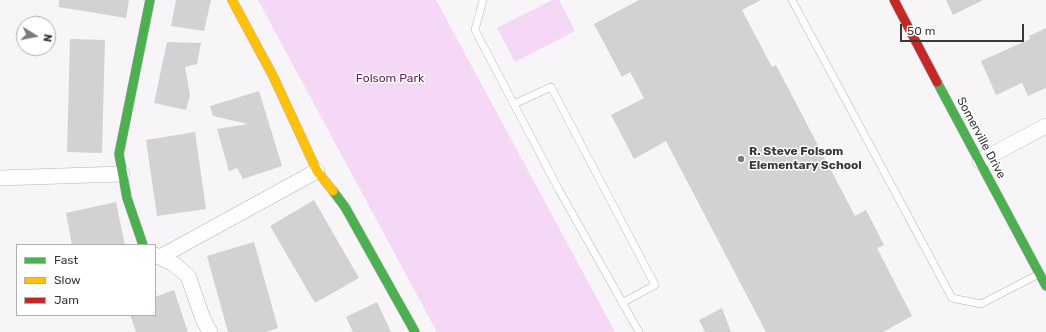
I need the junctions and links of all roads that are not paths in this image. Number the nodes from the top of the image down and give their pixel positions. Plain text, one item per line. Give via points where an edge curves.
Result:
1 (150, 0) edge
2 (232, 0) edge
3 (483, 0) edge
4 (792, 0) edge
5 (894, 0) edge
6 (514, 104) junction
7 (1046, 126) edge
8 (980, 161) junction
9 (317, 171) junction
10 (122, 174) junction
11 (0, 180) edge
12 (143, 244) edge
13 (157, 256) edge
14 (1039, 274) junction
15 (1046, 286) edge
16 (622, 302) junction
17 (210, 332) edge
18 (416, 332) edge
19 (639, 332) edge

1 - 10 street via 118,154
2 - 9 street via 273,76
3 - 6 lane via 475,30
4 - 14 lane via 952,298 981,304
5 - 8 street, Somerville Drive
6 - 16 lane
6 - 16 lane via 551,87 655,285
7 - 8 street
8 - 14 street, Somerville Drive
9 - 13 street
9 - 18 street via 345,207
10 - 11 street
10 - 12 street
13 - 17 street via 174,264 188,276
14 - 15 street, Somerville Drive
16 - 19 lane

